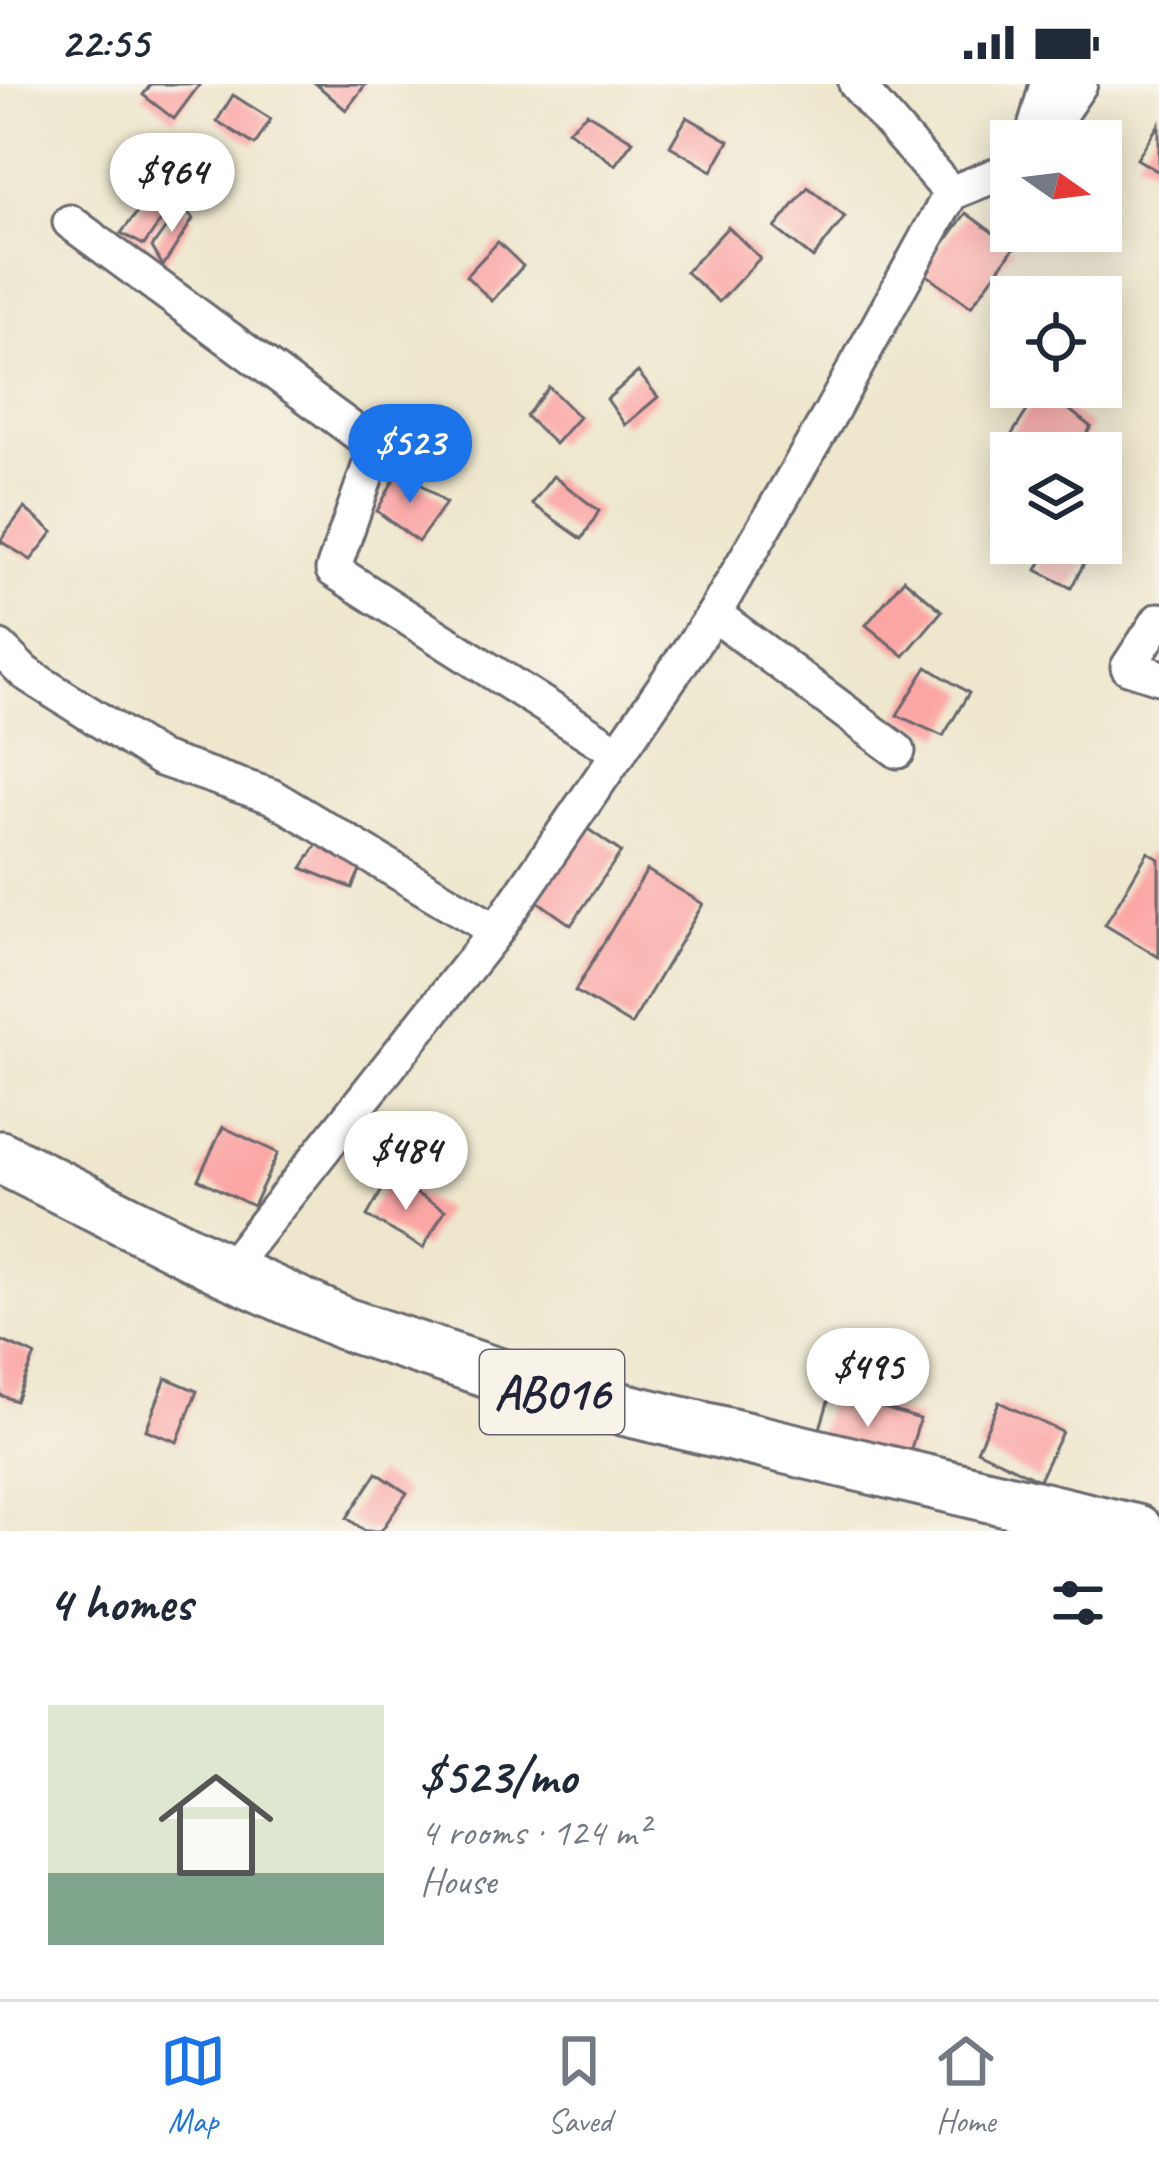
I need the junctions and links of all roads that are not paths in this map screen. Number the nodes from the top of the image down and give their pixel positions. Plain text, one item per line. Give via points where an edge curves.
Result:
1 (856, 84) edge
2 (1047, 84) edge
3 (1080, 84) edge
4 (1037, 120) edge
5 (1055, 120) edge
6 (990, 178) edge
7 (951, 193) junction
8 (70, 222) dead end
9 (715, 614) junction
10 (1159, 620) edge
11 (0, 648) edge
12 (1159, 677) edge
13 (898, 751) dead end
14 (619, 753) junction
15 (496, 931) junction
16 (1, 1159) edge
17 (227, 1271) junction
18 (1136, 1531) edge

1 - 7 street
2 - 4 street
3 - 5 street
6 - 7 street
7 - 9 street
8 - 14 street via 376,447 333,570
9 - 13 street
9 - 14 street
10 - 12 street via 1128,667
11 - 15 street via 25,673 160,759 271,796
14 - 15 street
15 - 17 street
16 - 17 main road, AB016
17 - 18 main road, AB016 via 345,1324 555,1393

